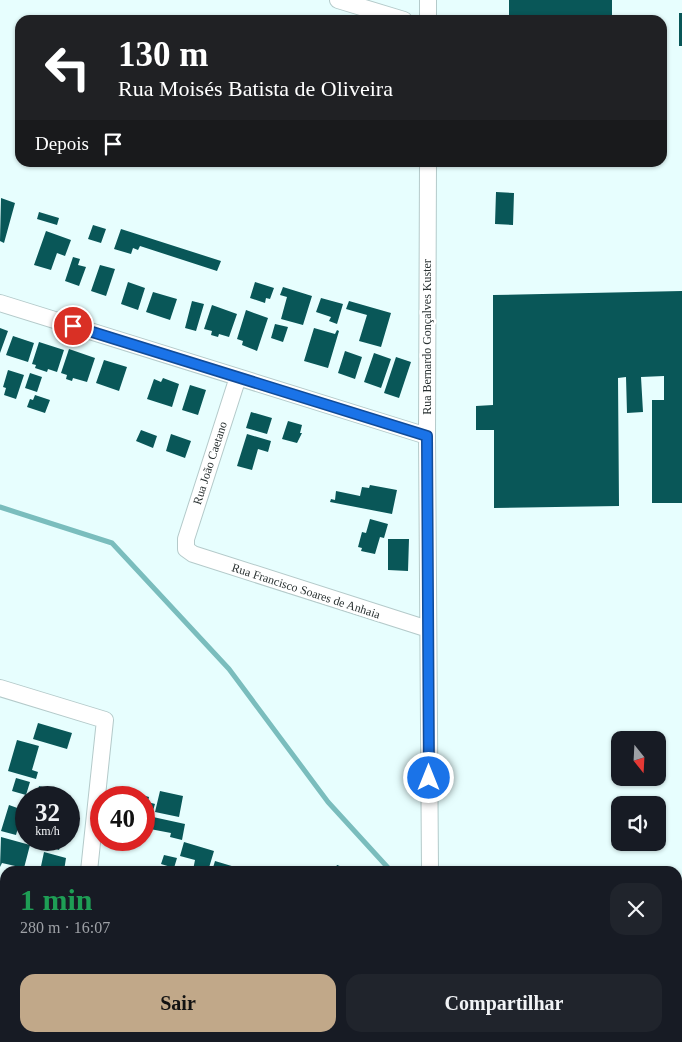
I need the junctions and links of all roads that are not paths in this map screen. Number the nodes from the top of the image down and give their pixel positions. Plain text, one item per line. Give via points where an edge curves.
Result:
1 (338, 0) edge
2 (428, 0) edge
3 (388, 15) edge
4 (428, 15) edge
5 (428, 167) edge
6 (0, 302) edge
7 (238, 377) junction
8 (427, 436) junction
9 (186, 549) joint
10 (428, 629) junction
11 (0, 688) edge
12 (90, 866) edge
13 (430, 866) edge

1 - 3 street
2 - 4 street
5 - 8 street, Rua Bernardo Gonçalves Kuster
6 - 7 street
7 - 8 street
7 - 9 street, Rua João Caetano via 186,539
8 - 10 street, Rua Bernardo Gonçalves Kuster
9 - 10 street, Rua Francisco Soares de Anhaia via 193,554
10 - 13 street, Rua Bernardo Gonçalves Kuster
11 - 12 street via 105,720

